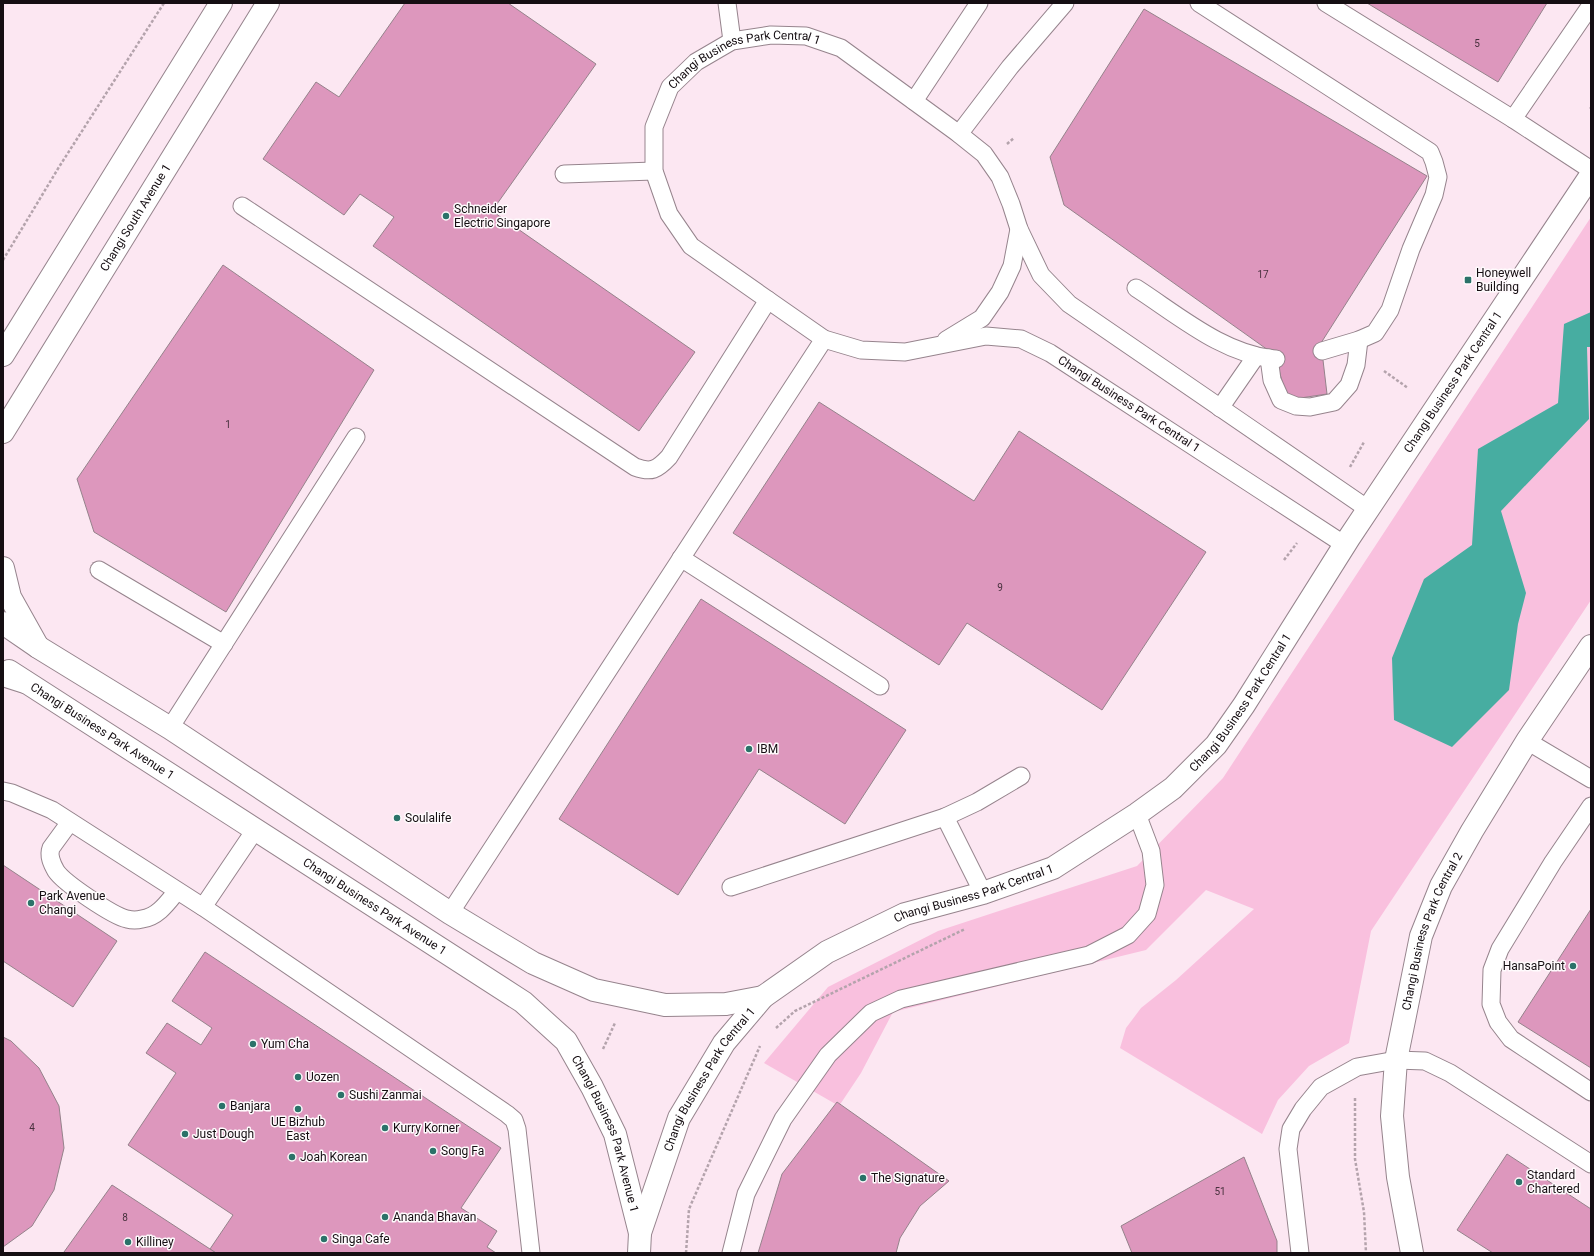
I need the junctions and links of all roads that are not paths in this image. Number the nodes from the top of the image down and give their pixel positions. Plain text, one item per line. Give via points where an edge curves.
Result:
1 (221, 3) edge
2 (268, 3) edge
3 (727, 3) edge
4 (979, 3) edge
5 (1065, 3) edge
6 (1199, 3) edge
7 (1326, 3) edge
8 (1591, 6) edge
9 (732, 41) junction
10 (914, 101) junction
11 (1513, 119) junction
12 (959, 134) junction
13 (1591, 170) edge
14 (654, 171) junction
15 (564, 174) dead end
16 (1591, 175) edge
17 (242, 206) dead end
18 (1019, 230) junction
19 (1136, 288) dead end
20 (768, 300) junction
21 (824, 339) junction
22 (1359, 340) junction
23 (939, 344) junction
24 (1322, 351) dead end
25 (3, 355) edge
26 (1267, 358) junction
27 (1220, 408) junction
28 (3, 432) edge
29 (356, 437) dead end
30 (1368, 509) junction
31 (1345, 545) junction
32 (681, 558) junction
33 (3, 568) edge
34 (99, 570) dead end
35 (3, 623) edge
36 (224, 644) junction
37 (1591, 646) edge
38 (38, 647) junction
39 (3, 668) edge
40 (3, 675) edge
41 (25, 682) junction
42 (880, 686) dead end
43 (170, 728) junction
44 (1527, 741) junction
45 (1021, 776) dead end
46 (1591, 779) edge
47 (3, 791) edge
48 (1591, 806) edge
49 (1137, 814) junction
50 (945, 818) junction
51 (70, 822) junction
52 (255, 830) junction
53 (731, 887) dead end
54 (177, 891) junction
55 (983, 893) junction
56 (203, 907) junction
57 (450, 913) junction
58 (763, 997) junction
59 (1396, 1060) junction
60 (1591, 1092) edge
61 (1591, 1164) edge
62 (640, 1243) edge
63 (531, 1253) edge
64 (731, 1253) edge
65 (1300, 1253) edge
66 (1412, 1253) edge

1 - 25 street
2 - 28 street, Changi South Avenue 1
3 - 9 lane
4 - 10 lane
5 - 12 lane via 1010,67
6 - 22 lane via 1430,152 1438,177 1434,195 1411,248 1390,310 1375,333
7 - 11 lane
8 - 11 lane
9 - 10 lane, Changi Business Park Central 1 via 771,35 806,36 841,48
9 - 14 lane, Changi Business Park Central 1 via 696,62 670,87 654,127
10 - 12 lane, Changi Business Park Central 1
11 - 13 lane
12 - 18 lane, Changi Business Park Central 1 via 984,154 1000,177
14 - 15 lane
14 - 20 lane, Changi Business Park Central 1 via 669,214 692,246
16 - 30 street, Changi Business Park Central 1
17 - 20 lane via 634,467 646,471 660,467 669,457
18 - 23 lane, Changi Business Park Central 1 via 1012,266 1000,292 982,318
18 - 27 lane, Changi Business Park Central 1 via 1041,276 1069,304
19 - 26 lane via 1216,340
20 - 21 lane, Changi Business Park Central 1
21 - 23 lane, Changi Business Park Central 1 via 861,350 905,352
21 - 32 lane
22 - 24 lane
22 - 26 lane via 1356,365 1349,386 1334,402 1310,407 1296,406 1281,400 1272,380
23 - 31 lane, Changi Business Park Central 1 via 986,336 1021,340 1050,353
26 - 27 lane
27 - 30 lane, Changi Business Park Central 1
29 - 36 lane
30 - 31 street, Changi Business Park Central 1
31 - 49 street, Changi Business Park Central 1 via 1216,745 1173,788
32 - 42 lane
32 - 57 lane
33 - 38 street via 10,597
34 - 36 lane
35 - 38 street
36 - 43 lane
37 - 44 street, Changi Business Park Central 2
38 - 43 street
39 - 41 street, Changi Business Park Avenue 1
40 - 41 street
41 - 52 street, Changi Business Park Avenue 1
43 - 57 street
44 - 46 lane
44 - 59 street, Changi Business Park Central 2 via 1441,886 1421,936
45 - 50 lane
47 - 51 lane via 52,810
48 - 60 lane via 1500,949 1492,970 1491,1004 1498,1022 1511,1038
49 - 55 street, Changi Business Park Central 1 via 1053,868
49 - 64 lane via 1151,851 1155,885 1147,914 1128,935 1089,956 901,999 871,1013 828,1055 783,1119 746,1194
50 - 53 lane
50 - 55 lane
51 - 54 lane
51 - 54 lane via 51,848 51,859 57,872 109,911 127,919 142,920 165,907
52 - 56 lane
52 - 62 street, Changi Business Park Avenue 1 via 523,1002 566,1041 615,1134
54 - 56 lane
55 - 58 street, Changi Business Park Central 1 via 905,914 827,952
56 - 63 lane via 514,1120
57 - 58 street via 533,963 594,990 665,1005 726,1004
58 - 62 street, Changi Business Park Central 1 via 724,1043 679,1118
59 - 61 lane via 1425,1061 1450,1073
59 - 65 lane via 1357,1067 1320,1087 1291,1130 1288,1149
59 - 66 street, Changi Business Park Central 2 via 1392,1116 1398,1177

